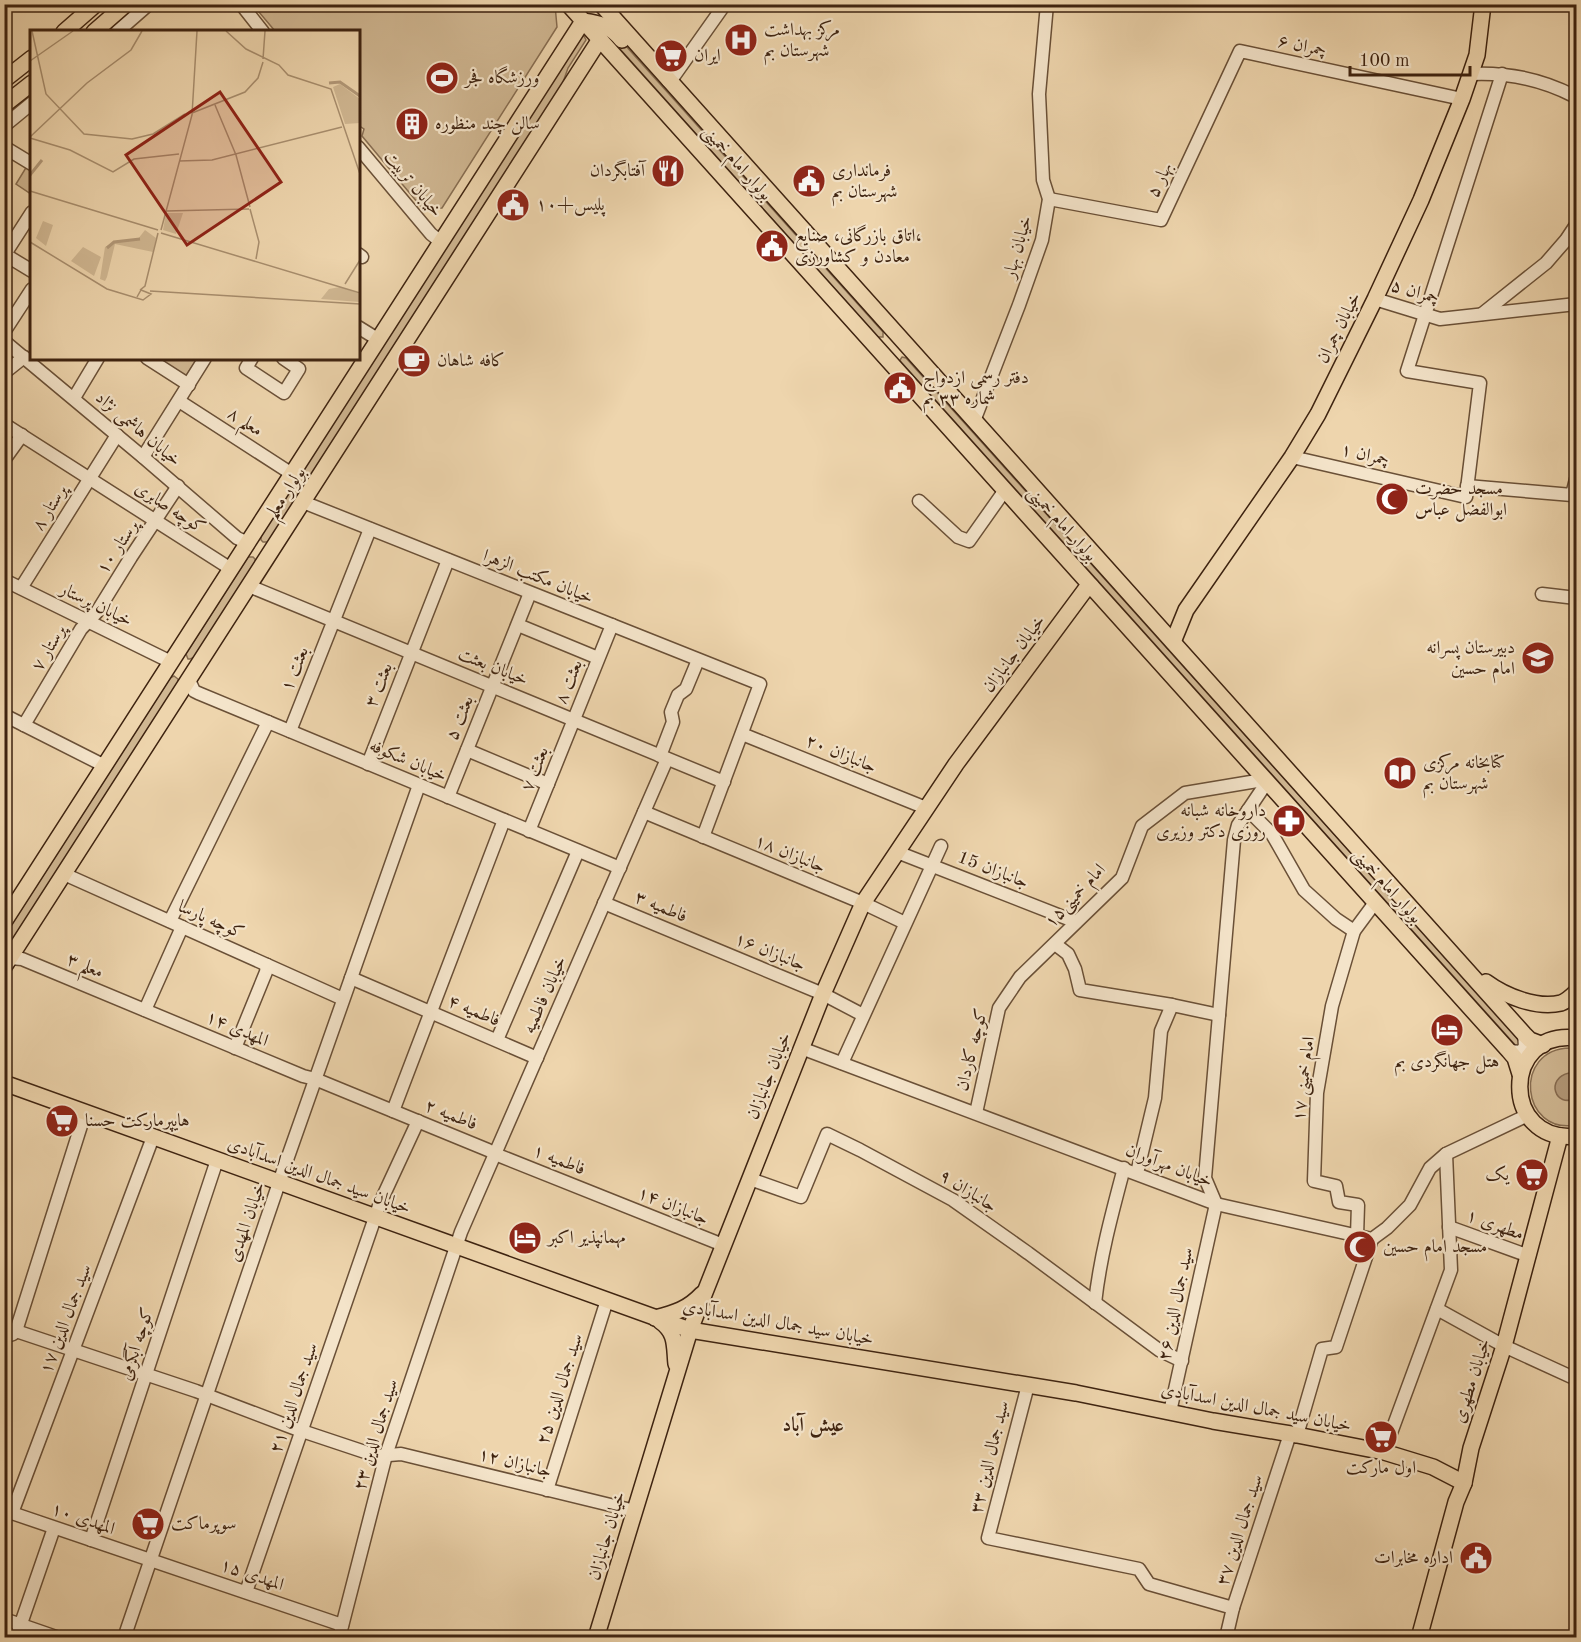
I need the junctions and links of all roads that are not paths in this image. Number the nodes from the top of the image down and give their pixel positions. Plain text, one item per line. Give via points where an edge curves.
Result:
1 (96, 4) edge
2 (126, 4) edge
3 (149, 4) edge
4 (241, 4) edge
5 (568, 4) edge
6 (599, 4) edge
7 (725, 4) edge
8 (1047, 4) edge
9 (1483, 4) edge
10 (598, 24) junction
11 (65, 30) edge
12 (96, 30) edge
13 (119, 30) edge
14 (261, 30) edge
15 (605, 45) junction
16 (1240, 51) joint
17 (30, 60) edge
18 (1470, 74) junction
19 (1503, 74) junction
20 (4, 80) edge
21 (668, 81) junction
22 (29, 88) edge
23 (1576, 95) edge
24 (1462, 99) junction
25 (4, 105) edge
26 (30, 105) edge
27 (4, 126) edge
28 (716, 134) junction
29 (4, 147) edge
30 (360, 153) edge
31 (30, 163) edge
32 (1049, 199) junction
33 (30, 215) edge
34 (1576, 225) edge
35 (441, 242) junction
36 (5, 254) edge
37 (30, 271) edge
38 (30, 292) edge
39 (1375, 299) junction
40 (1576, 304) edge
41 (1425, 314) junction
42 (1481, 314) junction
43 (360, 328) edge
44 (4, 332) edge
45 (901, 339) junction
46 (4, 340) edge
47 (379, 340) junction
48 (884, 355) junction
49 (24, 357) junction
50 (97, 360) edge
51 (150, 360) edge
52 (205, 360) edge
53 (251, 360) edge
54 (286, 360) edge
55 (4, 373) edge
56 (189, 385) junction
57 (74, 398) junction
58 (179, 401) junction
59 (974, 421) junction
60 (4, 424) edge
61 (22, 435) junction
62 (117, 435) junction
63 (144, 457) junction
64 (1292, 457) junction
65 (4, 460) edge
66 (292, 474) junction
67 (90, 478) junction
68 (1576, 479) edge
69 (178, 486) junction
70 (1005, 490) junction
71 (1466, 491) junction
72 (920, 501) dead end
73 (303, 502) junction
74 (156, 521) junction
75 (370, 529) junction
76 (248, 543) junction
77 (268, 556) junction
78 (448, 560) junction
79 (231, 569) junction
80 (4, 580) edge
81 (249, 586) junction
82 (1090, 586) junction
83 (21, 588) junction
84 (530, 593) junction
85 (1542, 594) dead end
86 (1576, 598) edge
87 (89, 621) junction
88 (334, 621) junction
89 (518, 625) junction
90 (612, 625) junction
91 (1173, 642) junction
92 (411, 653) junction
93 (598, 658) junction
94 (698, 660) junction
95 (171, 662) junction
96 (189, 680) junction
97 (493, 687) junction
98 (5, 717) edge
99 (574, 720) junction
100 (268, 722) junction
101 (24, 725) junction
102 (290, 731) junction
103 (742, 734) junction
104 (467, 750) junction
105 (664, 757) junction
106 (368, 764) junction
107 (105, 766) junction
108 (1265, 780) junction
109 (724, 782) junction
110 (548, 784) junction
111 (418, 785) junction
112 (448, 797) junction
113 (926, 808) junction
114 (1248, 810) junction
115 (644, 812) junction
116 (504, 820) junction
117 (529, 831) junction
118 (704, 837) junction
119 (941, 846) dead end
120 (578, 851) junction
121 (897, 852) junction
122 (932, 866) junction
123 (620, 868) junction
124 (64, 874) junction
125 (604, 903) junction
126 (862, 903) junction
127 (1376, 903) junction
128 (5, 921) edge
129 (170, 921) junction
130 (1077, 922) junction
131 (905, 923) junction
132 (182, 927) junction
133 (1354, 931) junction
134 (704, 944) joint
135 (1055, 944) junction
136 (1457, 958) junction
137 (6, 960) edge
138 (267, 965) junction
139 (351, 978) junction
140 (1576, 993) edge
141 (823, 994) junction
142 (343, 999) junction
143 (1172, 1005) junction
144 (145, 1010) junction
145 (431, 1012) junction
146 (863, 1015) junction
147 (1219, 1015) junction
148 (1524, 1034) junction
149 (1574, 1036) edge
150 (497, 1040) junction
151 (1543, 1045) junction
152 (235, 1048) junction
153 (801, 1048) junction
154 (1509, 1051) junction
155 (537, 1058) junction
156 (842, 1063) junction
157 (1520, 1074) junction
158 (315, 1079) junction
159 (4, 1083) edge
160 (393, 1111) junction
161 (86, 1113) junction
162 (976, 1113) junction
163 (1528, 1115) junction
164 (418, 1121) junction
165 (1560, 1136) junction
166 (1576, 1136) edge
167 (153, 1137) junction
168 (495, 1154) junction
169 (1446, 1154) junction
170 (217, 1160) junction
171 (1124, 1168) junction
172 (1137, 1173) junction
173 (750, 1179) junction
174 (279, 1182) junction
175 (609, 1200) joint
176 (1216, 1204) junction
177 (376, 1217) junction
178 (1449, 1227) junction
179 (1357, 1236) junction
180 (1372, 1239) junction
181 (456, 1245) junction
182 (723, 1245) junction
183 (1529, 1256) junction
184 (705, 1290) junction
185 (607, 1300) junction
186 (1095, 1303) junction
187 (1437, 1309) junction
188 (655, 1318) junction
189 (690, 1330) junction
190 (16, 1331) junction
191 (4, 1337) edge
192 (1504, 1346) junction
193 (73, 1350) junction
194 (1182, 1361) junction
195 (677, 1373) junction
196 (146, 1374) junction
197 (1576, 1379) edge
198 (1028, 1385) junction
199 (206, 1395) junction
200 (1170, 1412) junction
201 (302, 1431) junction
202 (1294, 1434) junction
203 (1384, 1452) junction
204 (1469, 1452) junction
205 (386, 1455) junction
206 (1432, 1467) junction
207 (1463, 1479) junction
208 (547, 1490) junction
209 (635, 1511) junction
210 (8, 1512) edge
211 (54, 1528) junction
212 (91, 1540) junction
213 (150, 1560) junction
214 (246, 1592) junction
215 (1233, 1608) junction
216 (4, 1619) edge
217 (21, 1624) junction
218 (342, 1624) junction
219 (16, 1638) edge
220 (58, 1638) edge
221 (124, 1638) edge
222 (339, 1638) edge
223 (596, 1638) edge
224 (1226, 1638) edge
225 (1419, 1638) edge

1 - 11 main road
2 - 12 main road
3 - 13 street
4 - 14 street
5 - 10 main road, بولوار امام خمینی
6 - 10 main road
6 - 21 main road, بولوار امام خمینی
7 - 21 street
8 - 32 street, خیابان بهار via 1039,94 1043,180
9 - 18 main road, خیابان چمران via 1477,56
10 - 15 main road, بولوار امام خمینی
10 - 15 main road
10 - 28 main road via 702,126
10 - 35 main road, بولوار معلم
15 - 48 main road, بولوار امام خمینی
15 - 73 main road, بولوار معلم
16 - 24 street, چمران ۶
16 - 32 street, بهار ۵ via 1161,220
17 - 20 main road
18 - 19 street
18 - 24 main road, خیابان چمران
19 - 23 street
19 - 41 street
21 - 28 main road, بولوار امام خمینی
22 - 25 main road
24 - 39 main road, خیابان چمران
26 - 27 street
28 - 45 main road, بولوار امام خمینی
29 - 31 street
30 - 35 street, خیابان تربیت
32 - 59 street, خیابان بهار via 1042,240
33 - 36 street
34 - 42 street via 1546,263
35 - 47 main road, بولوار معلم
36 - 37 street
38 - 44 street
39 - 41 street, چمران ۵
39 - 64 main road, خیابان چمران via 1318,414
40 - 42 street, چمران ۵
41 - 42 street, چمران ۵ via 1440,319
41 - 71 street via 1407,371 1480,383
43 - 47 street
45 - 48 main road
45 - 59 main road, بولوار امام خمینی
46 - 49 street, خیابان هاشمی نژاد
47 - 66 main road, بولوار معلم
48 - 70 main road, بولوار امام خمینی
49 - 55 street
49 - 57 street, خیابان هاشمی نژاد
50 - 57 street
51 - 56 street
52 - 56 street
53 - 54 street via 246,368 284,393 299,369
56 - 58 street
57 - 62 street, خیابان هاشمی نژاد
58 - 63 street
58 - 66 street, معلم ۸
59 - 91 main road, بولوار امام خمینی
60 - 61 street, کوچه صابری
61 - 65 street
61 - 67 street, کوچه صابری
62 - 63 street, خیابان هاشمی نژاد
62 - 67 street, پرستار ۸
63 - 69 street, خیابان هاشمی نژاد
64 - 71 street, چمران ۱
64 - 91 main road, خیابان چمران via 1186,610
66 - 76 main road, بولوار معلم
67 - 74 street, کوچه صابری
67 - 83 street, پرستار ۸
68 - 71 street, چمران ۱ via 1572,495
69 - 74 street, پرستار ۱۰
69 - 76 street, خیابان هاشمی نژاد via 237,538
70 - 72 street via 969,541 958,537
70 - 82 main road, بولوار امام خمینی
73 - 75 street, خیابان مکتب الزهرا
73 - 77 main road, بولوار معلم
74 - 79 street, کوچه صابری
74 - 87 street, پرستار ۱۰
75 - 78 street, خیابان مکتب الزهرا
75 - 88 street, بعثت ۱
76 - 77 main road
76 - 79 main road, بولوار معلم
77 - 81 main road, بولوار معلم
78 - 84 street, خیابان مکتب الزهرا
78 - 92 street, بعثت ۳
79 - 95 main road, بولوار معلم
80 - 83 street, خیابان پرستار
81 - 88 street, خیابان بعثت
81 - 96 main road, بولوار معلم
82 - 108 main road, بولوار امام خمینی
82 - 113 main road, خیابان جانبازان
83 - 87 street, خیابان پرستار
84 - 89 street, بعثت ۵
84 - 90 street, خیابان مکتب الزهرا
85 - 86 street
87 - 95 street, خیابان پرستار
87 - 101 street, پرستار ۷
88 - 92 street, خیابان بعثت
88 - 102 street, بعثت ۱
89 - 93 street
89 - 97 street, بعثت ۵
90 - 93 street, بعثت ۸
90 - 94 street, خیابان مکتب الزهرا
91 - 136 main road, بولوار امام خمینی
92 - 97 street, خیابان بعثت
92 - 106 street, بعثت ۳
93 - 99 street, بعثت ۸
94 - 103 street, خیابان مکتب الزهرا via 760,684
94 - 105 street, خیابان فاطمیه via 671,712 673,722
95 - 96 main road
95 - 107 main road, بولوار معلم
96 - 100 street, خیابان شکوفه via 194,691
96 - 124 main road, بولوار معلم
97 - 99 street, خیابان بعثت
97 - 104 street, بعثت ۵
98 - 101 street
99 - 105 street, خیابان بعثت
99 - 110 street, بعثت ۷
100 - 102 street, خیابان شکوفه
100 - 129 street
101 - 107 street
102 - 106 street, خیابان شکوفه
103 - 109 street
103 - 113 street, جانبازان ۲۰
104 - 110 street
104 - 112 street, بعثت ۵
105 - 109 street, خیابان بعثت
105 - 115 street, خیابان فاطمیه
106 - 111 street, خیابان شکوفه
107 - 128 main road, بولوار معلم
108 - 114 street, خیابان مهرآوران
108 - 127 main road, بولوار امام خمینی
108 - 130 street, امام خمینی۱۵ ‍ via 1185,793 1142,826 1122,878
109 - 118 street
110 - 117 street, بعثت ۷
111 - 112 street, خیابان شکوفه
111 - 139 street, خیابان المهدی
112 - 116 street, خیابان شکوفه
113 - 121 main road, خیابان جانبازان
114 - 133 street via 1272,834 1304,890
114 - 147 street, خیابان مهرآوران via 1234,840
115 - 118 street, جانبازان ۱۸
115 - 123 street, خیابان فاطمیه
116 - 117 street, خیابان شکوفه
116 - 145 street
117 - 120 street, خیابان شکوفه
118 - 126 street, جانبازان ۱۸
119 - 122 street
120 - 123 street, خیابان شکوفه
120 - 150 street
121 - 122 street, جانبازان 15
121 - 126 main road, خیابان جانبازان
122 - 130 street, جانبازان 15
122 - 131 street
123 - 125 street, خیابان فاطمیه
124 - 129 street, کوچه پارسا
124 - 137 main road, بولوار معلم
125 - 134 street, فاطمیه ۳
125 - 155 street, خیابان فاطمیه
126 - 131 street, جانبازان ۱۸
126 - 141 main road, خیابان جانبازان
127 - 133 street, امام خمینی ۱۷
127 - 154 main road, بولوار امام خمینی
129 - 132 street, کوچه پارسا
130 - 135 street, امام خمینی۱۵ ‍
131 - 146 street
132 - 138 street, کوچه پارسا
132 - 144 street
133 - 179 street, امام خمینی ۱۷ via 1332,1006 1317,1093 1314,1181 1336,1186 1339,1202 1358,1205
134 - 141 street, جانبازان ۱۶
135 - 143 street via 1068,954 1080,990
135 - 162 street, کوچه کاردان via 1020,976 999,1008
136 - 140 main road via 1498,991 1523,1001 1562,1002
136 - 148 main road, بولوار امام خمینی
137 - 144 street, معلم ۳ via 22,959
138 - 142 street, کوچه پارسا
138 - 152 street
139 - 142 street, خیابان المهدی
139 - 145 street, فاطمیه ۴
141 - 146 street, جانبازان ۱۶
141 - 153 main road, خیابان جانبازان
142 - 158 street, خیابان المهدی
143 - 147 street
143 - 172 street via 1161,1031 1155,1098
144 - 152 street, المهدی ۱۴
145 - 150 street, فاطمیه ۴
145 - 160 street
146 - 156 street
147 - 176 street, خیابان مهرآوران via 1205,1178
148 - 151 main road, بولوار امام خمینی
148 - 154 street via 1526,1044 1521,1052
149 - 151 main road
150 - 155 street, فاطمیه ۴
151 - 157 main road via 1530,1055
152 - 158 street, المهدی ۱۴
153 - 156 street, خیابان مهرآوران
153 - 173 main road, خیابان جانبازان
154 - 157 main road, بولوار امام خمینی
155 - 168 street, خیابان فاطمیه
156 - 162 street, خیابان مهرآوران
157 - 163 main road via 1520,1099
158 - 160 street, المهدی ۱۴
158 - 174 street, خیابان المهدی
159 - 161 main road, خیابان سید جمال الدین اسدآبادی
160 - 164 street, فاطمیه ۲
161 - 167 main road, خیابان سید جمال الدین اسدآبادی
161 - 190 street
162 - 171 street, خیابان مهرآوران
163 - 165 main road via 1541,1128
163 - 169 street
164 - 168 street, فاطمیه ۲
164 - 177 street, سید جمال الدین ۲۱
165 - 166 main road
165 - 183 main road, خیابان مطهری
167 - 170 main road, خیابان سید جمال الدین اسدآبادی
167 - 193 street, سید جمال الدین ۱۷
168 - 175 street, فاطمیه ۱
168 - 181 street, خیابان فاطمیه
169 - 178 street
169 - 180 street via 1430,1168 1410,1205
170 - 174 main road, خیابان سید جمال الدین اسدآبادی
170 - 196 street, کوچه آبگرمی
171 - 172 street, خیابان مهرآوران
171 - 186 street via 1105,1238
172 - 176 street, خیابان مهرآوران
173 - 182 main road, خیابان جانبازان
173 - 186 street, جانبازان ۹ via 801,1197 827,1134 953,1200
174 - 177 main road, خیابان سید جمال الدین اسدآبادی
174 - 199 street, خیابان المهدی
175 - 182 street, جانبازان ۱۴
176 - 179 street
176 - 194 street, سید جمال الدین ۲۶
177 - 181 main road, خیابان سید جمال الدین اسدآبادی
177 - 201 street, سید جمال الدین ۲۱
178 - 183 street, مطهری ۱
178 - 187 street via 1451,1270
179 - 180 street
180 - 202 street, سید جمال الدین ۳۷ via 1336,1347 1322,1349
181 - 185 main road, خیابان سید جمال الدین اسدآبادی
181 - 205 street, سید جمال الدین ۲۳
182 - 184 main road, خیابان جانبازان
183 - 192 main road, خیابان مطهری
184 - 188 main road via 676,1313
184 - 189 main road, خیابان جانبازان
185 - 188 main road, خیابان سید جمال الدین اسدآبادی
185 - 208 street, سید جمال الدین ۲۵
186 - 194 street, جانبازان ۹ via 1159,1350
187 - 192 street
187 - 203 street
188 - 189 main road, خیابان سید جمال الدین اسدآبادی
188 - 195 main road via 674,1336
189 - 195 main road, خیابان جانبازان
189 - 198 main road, خیابان سید جمال الدین اسدآبادی
190 - 191 street
190 - 193 street, جانبازان ۱۲
192 - 197 street
192 - 204 main road, خیابان مطهری
193 - 196 street, جانبازان ۱۲
193 - 210 street, سید جمال الدین ۱۷
194 - 200 street, سید جمال الدین ۲۶
195 - 209 main road, خیابان جانبازان
196 - 199 street, جانبازان ۱۲
196 - 212 street, کوچه آبگرمی
198 - 200 main road, خیابان سید جمال الدین اسدآبادی
198 - 215 street, سید جمال الدین ۳۳ via 988,1538 1139,1569 1149,1584
199 - 201 street, جانبازان ۱۲
199 - 213 street, خیابان المهدی
200 - 202 main road, خیابان سید جمال الدین اسدآبادی
201 - 205 street, جانبازان ۱۲ via 377,1456
201 - 214 street, سید جمال الدین ۲۱
202 - 203 main road, خیابان سید جمال الدین اسدآبادی
202 - 215 street, سید جمال الدین ۳۷
203 - 206 main road, خیابان سید جمال الدین اسدآبادی
204 - 206 main road via 1462,1461
204 - 207 main road, خیابان مطهری
205 - 208 street, جانبازان ۱۲ via 401,1454
205 - 218 street, سید جمال الدین ۲۳
206 - 207 main road, خیابان سید جمال الدین اسدآبادی
207 - 225 main road, خیابان مطهری
208 - 209 street, جانبازان ۱۲
209 - 223 main road, خیابان جانبازان
210 - 211 street, المهدی ۱۰
211 - 212 street, المهدی ۱۰
211 - 217 street
212 - 213 street, المهدی ۱۰
213 - 214 street, المهدی ۱۵
213 - 221 street, خیابان المهدی
214 - 218 street, المهدی ۱۵
215 - 224 street, سید جمال الدین ۳۷
216 - 217 street
217 - 219 street
217 - 220 street
218 - 222 street, سید جمال الدین ۲۳

